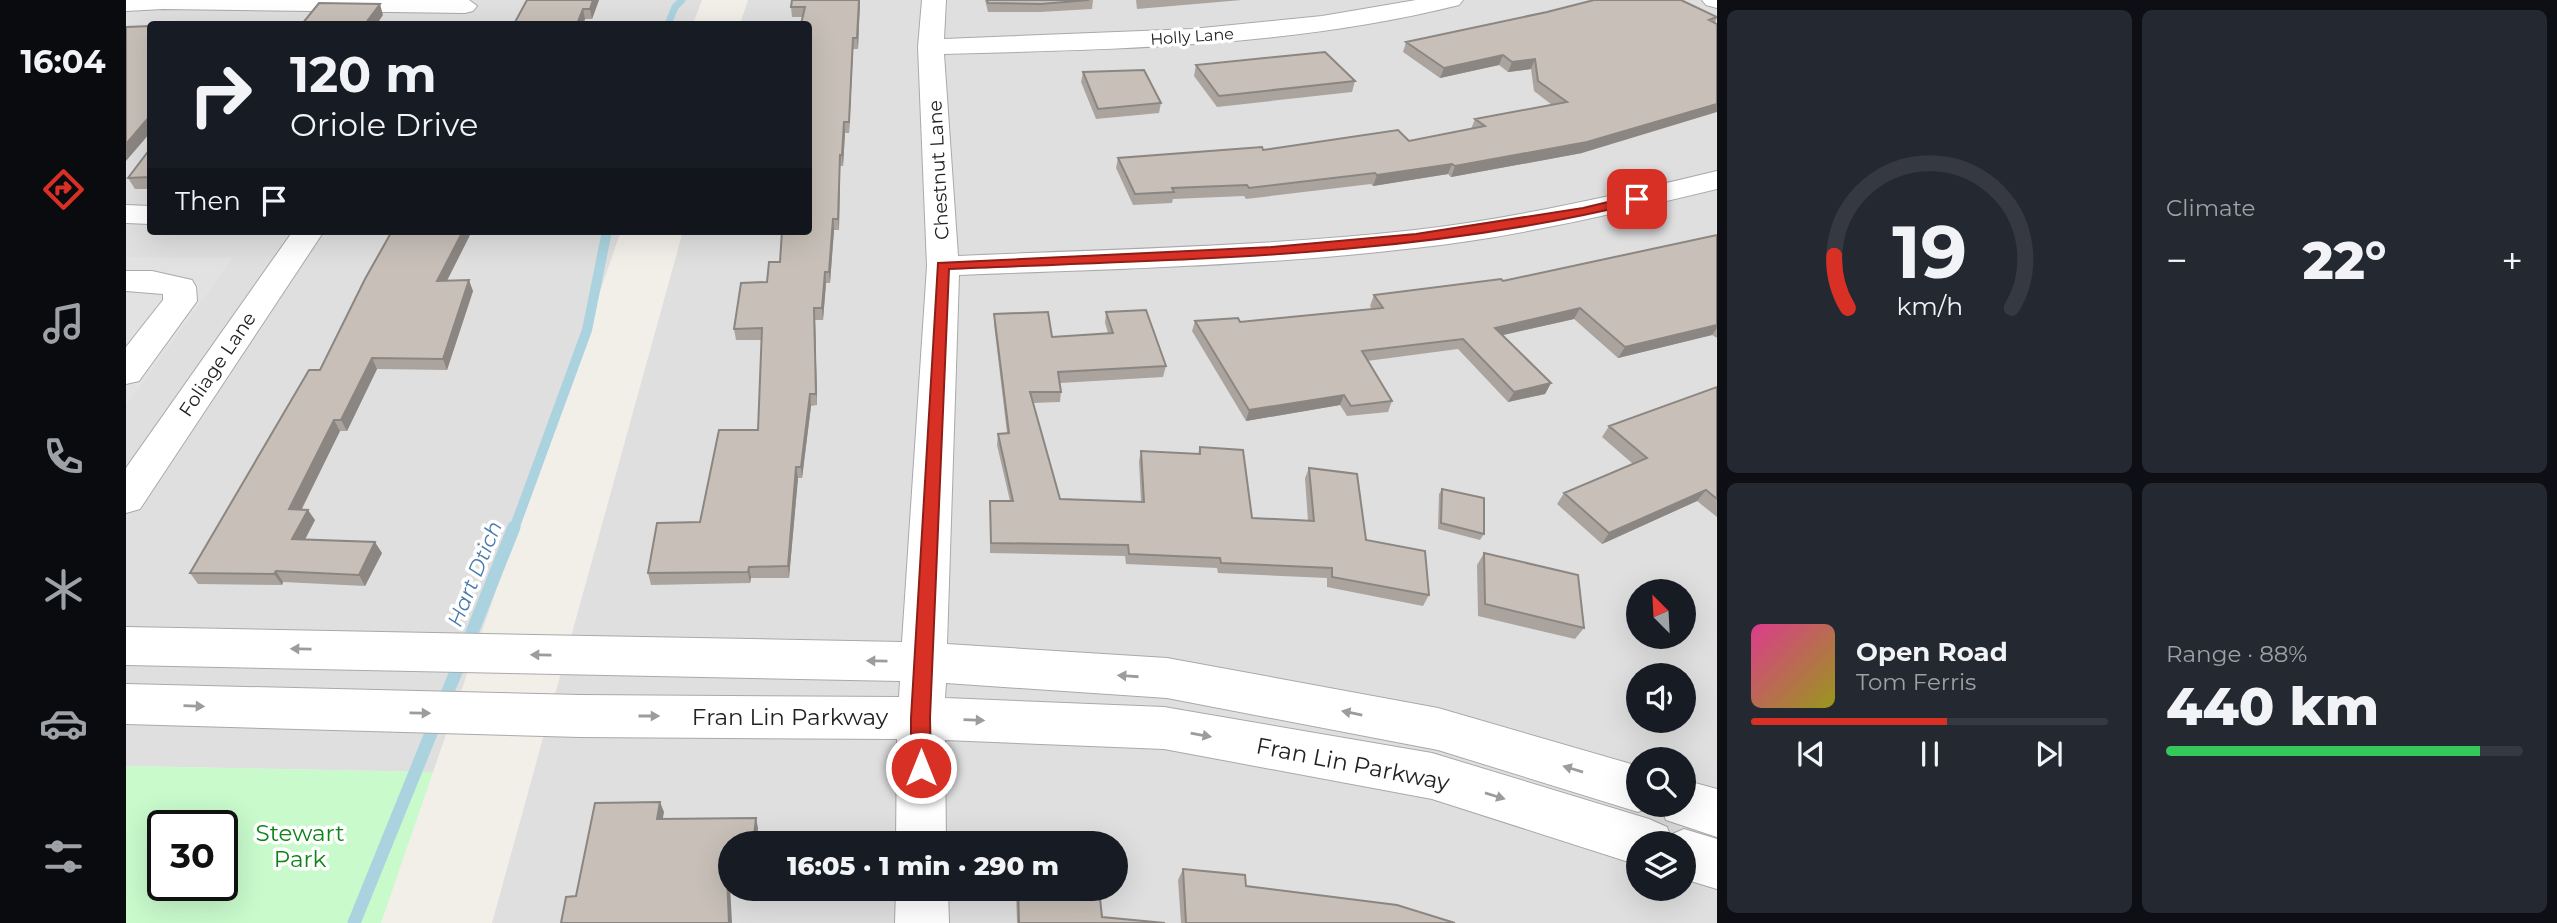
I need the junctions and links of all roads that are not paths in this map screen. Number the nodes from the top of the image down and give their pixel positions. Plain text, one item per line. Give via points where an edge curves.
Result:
1 (934, 0) edge
2 (1451, 0) edge
3 (126, 4) edge
4 (462, 10) edge
5 (931, 47) junction
6 (1717, 180) edge
7 (126, 214) edge
8 (147, 215) edge
9 (306, 235) edge
10 (943, 265) junction
11 (126, 281) edge
12 (138, 339) edge
13 (126, 372) edge
14 (126, 498) edge
15 (126, 646) edge
16 (923, 662) junction
17 (126, 704) edge
18 (921, 718) junction
19 (1626, 785) edge
20 (1696, 807) edge
21 (1717, 813) edge
22 (921, 831) edge
23 (1626, 837) edge
24 (1696, 858) edge
25 (1717, 864) edge
26 (922, 901) edge
27 (922, 923) edge

1 - 5 street, Chestnut Lane
2 - 5 street, Holly Lane via 1389,15 1248,33
3 - 4 street
5 - 10 street, Chestnut Lane
6 - 10 street via 1583,212 1416,238 1272,251
7 - 8 street
9 - 14 street, Foliage Lane
10 - 16 street, Chestnut Lane
11 - 12 street via 180,287 180,301
12 - 13 street
16 -> 15 street
16 - 18 street, Chestnut Lane
19 -> 16 street via 1438,729 1167,678
17 -> 18 street, Fran Lin Parkway via 580,716
18 - 22 street, Chestnut Lane
18 -> 23 street, Fran Lin Parkway via 1164,728 1432,776
20 - 21 street
24 - 25 street
26 - 27 street

